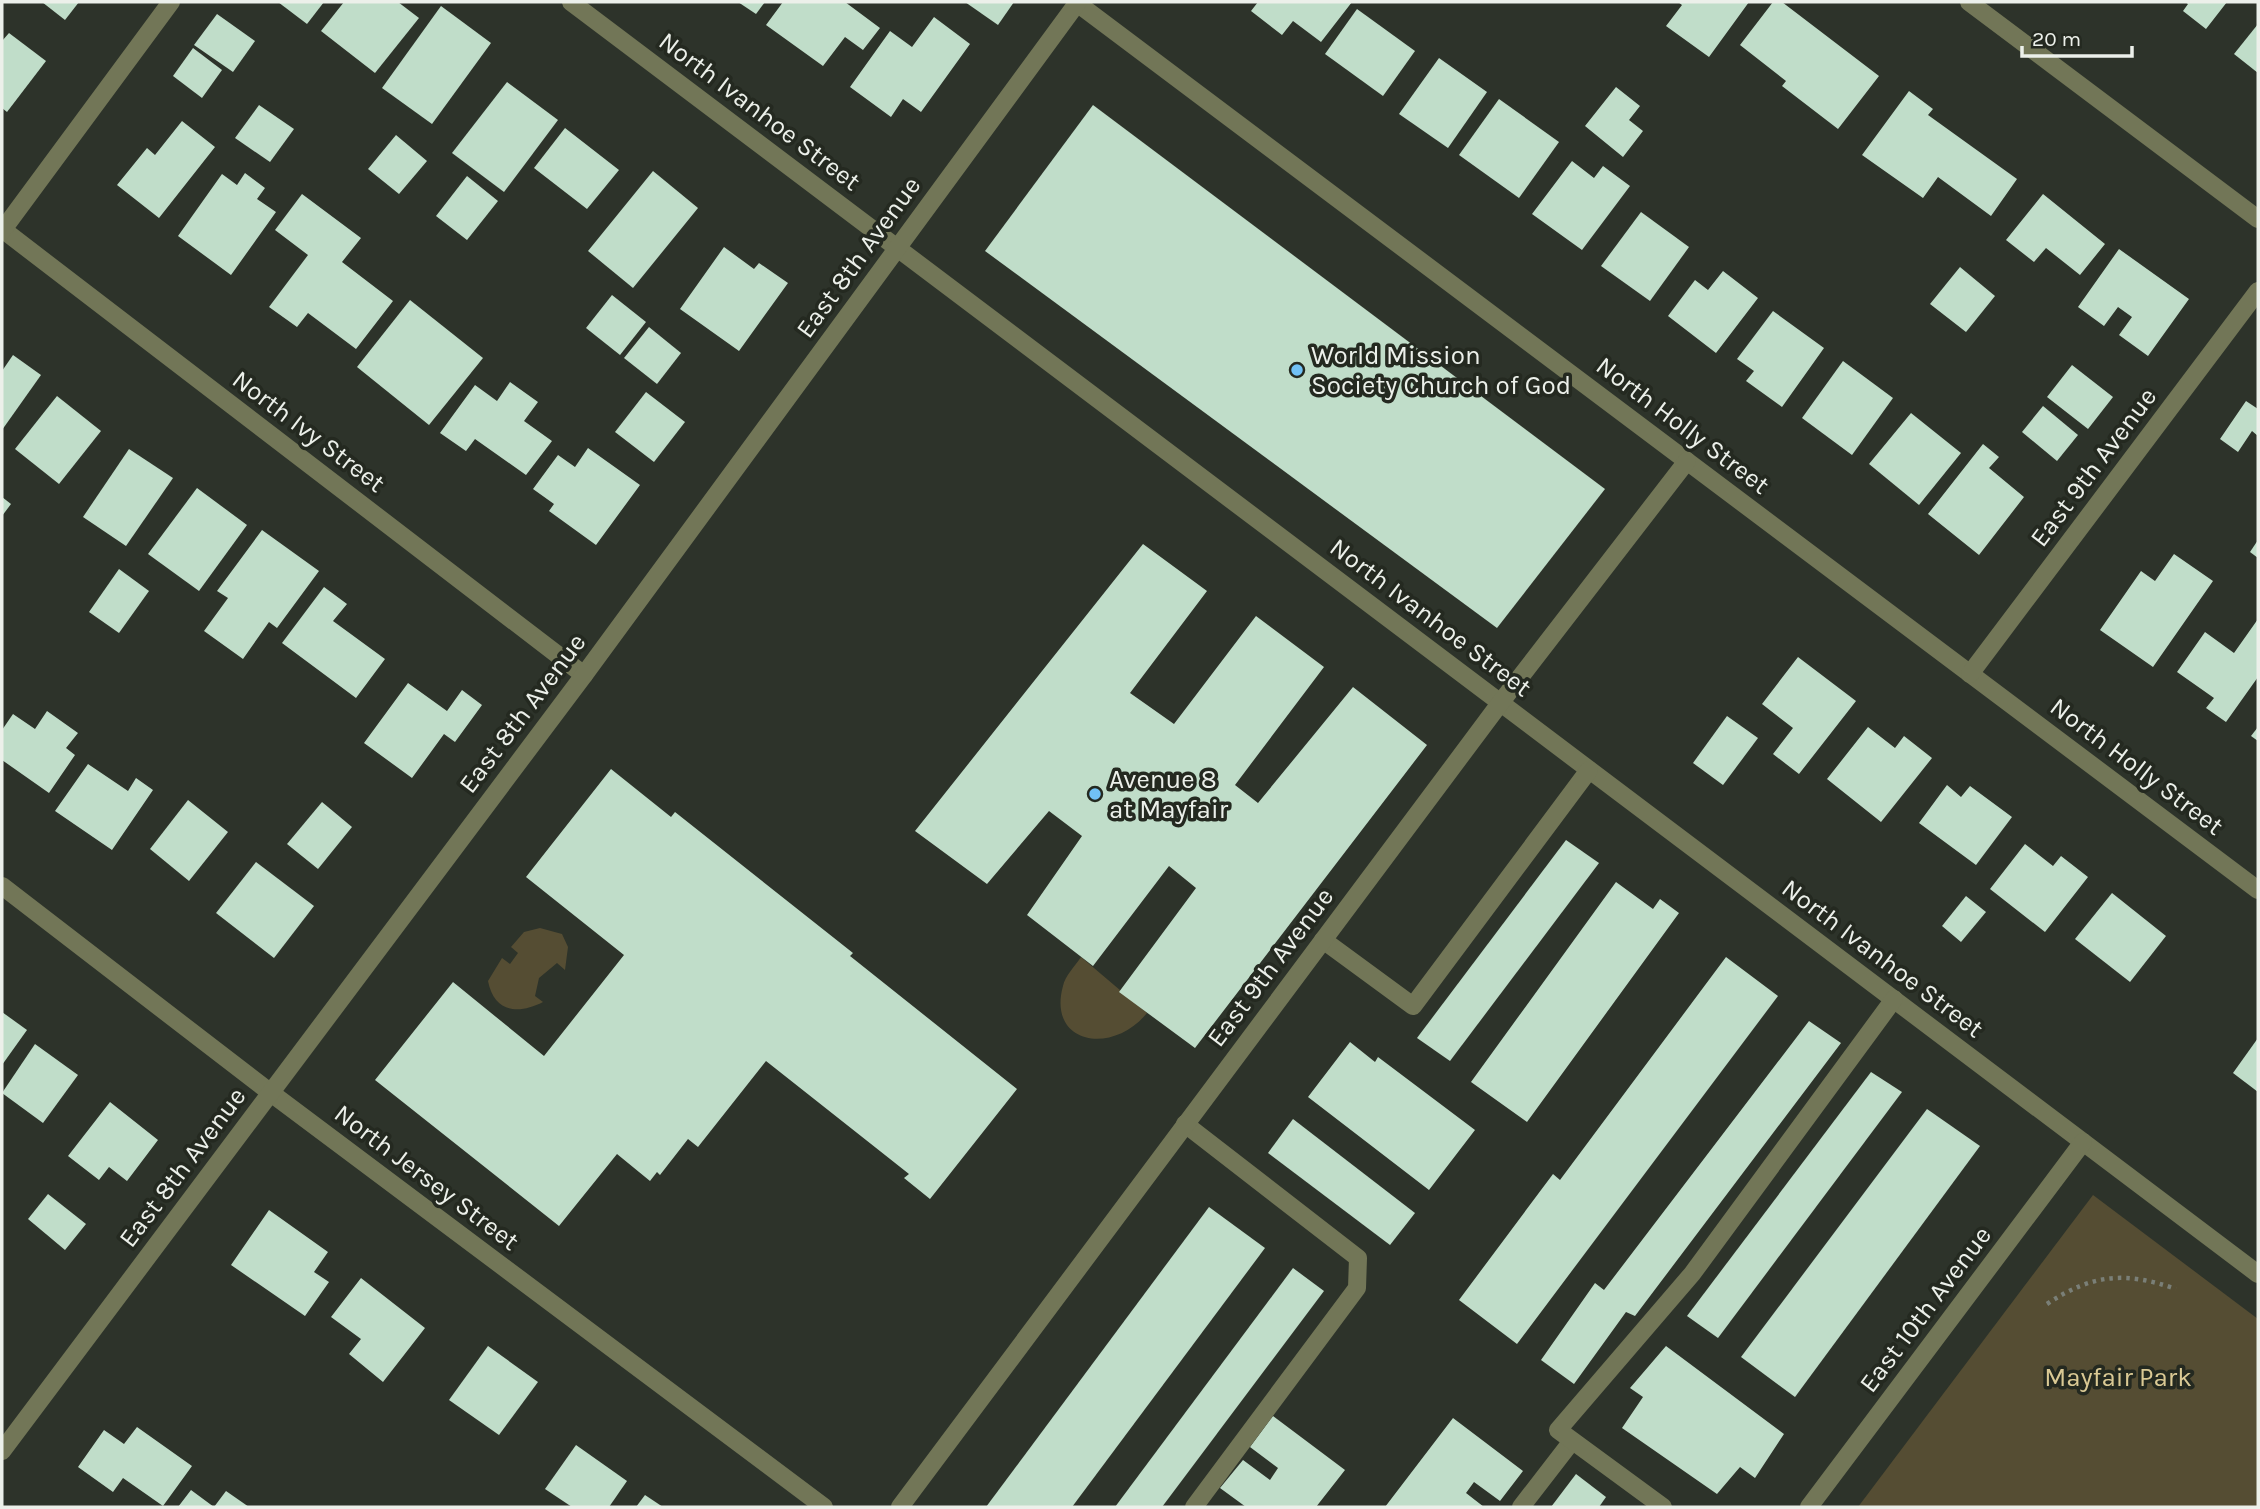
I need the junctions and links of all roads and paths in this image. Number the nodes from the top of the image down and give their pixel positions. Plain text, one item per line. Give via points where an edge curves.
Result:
1 (171, 2) edge
2 (571, 2) edge
3 (1077, 2) edge
4 (1969, 2) edge
5 (2258, 219) edge
6 (2, 230) edge
7 (897, 248) junction
8 (2258, 291) edge
9 (1687, 461) junction
10 (1970, 674) junction
11 (584, 675) junction
12 (1500, 702) junction
13 (1589, 770) junction
14 (2, 886) edge
15 (2258, 890) edge
16 (1323, 940) junction
17 (1894, 999) junction
18 (271, 1093) junction
19 (1185, 1124) junction
20 (2084, 1142) junction
21 (2258, 1274) edge
22 (2176, 1289) dead end
23 (2047, 1304) dead end
24 (1565, 1435) junction
25 (2, 1451) edge
26 (824, 1507) edge
27 (900, 1507) edge
28 (1194, 1507) edge
29 (1521, 1507) edge
30 (1662, 1507) edge
31 (1809, 1507) edge

1 - 6 street
2 - 7 street, North Ivanhoe Street
3 - 7 street, East 8th Avenue
3 - 9 street, North Holly Street
4 - 5 street
6 - 11 street, North Ivy Street
7 - 11 street, East 8th Avenue
7 - 12 street, North Ivanhoe Street
8 - 10 street, East 9th Avenue
9 - 10 street, North Holly Street
9 - 12 street, East 9th Avenue
10 - 15 street, North Holly Street
11 - 18 street, East 8th Avenue
12 - 13 street, North Ivanhoe Street
12 - 16 street, East 9th Avenue
13 - 16 street via 1413,1006
13 - 17 street, North Ivanhoe Street
14 - 18 street, North Jersey Street
16 - 19 street, East 9th Avenue
17 - 20 street, North Ivanhoe Street
17 - 24 street via 1692,1274
18 - 25 street, East 8th Avenue
18 - 26 street, North Jersey Street
19 - 27 street, East 9th Avenue
19 - 28 street via 1358,1258 1360,1271 1357,1288
20 - 21 street, North Ivanhoe Street
20 - 31 street, East 10th Avenue
22 - 23 path via 2151,1280 2101,1278 2073,1286
24 - 29 street
24 - 30 street

